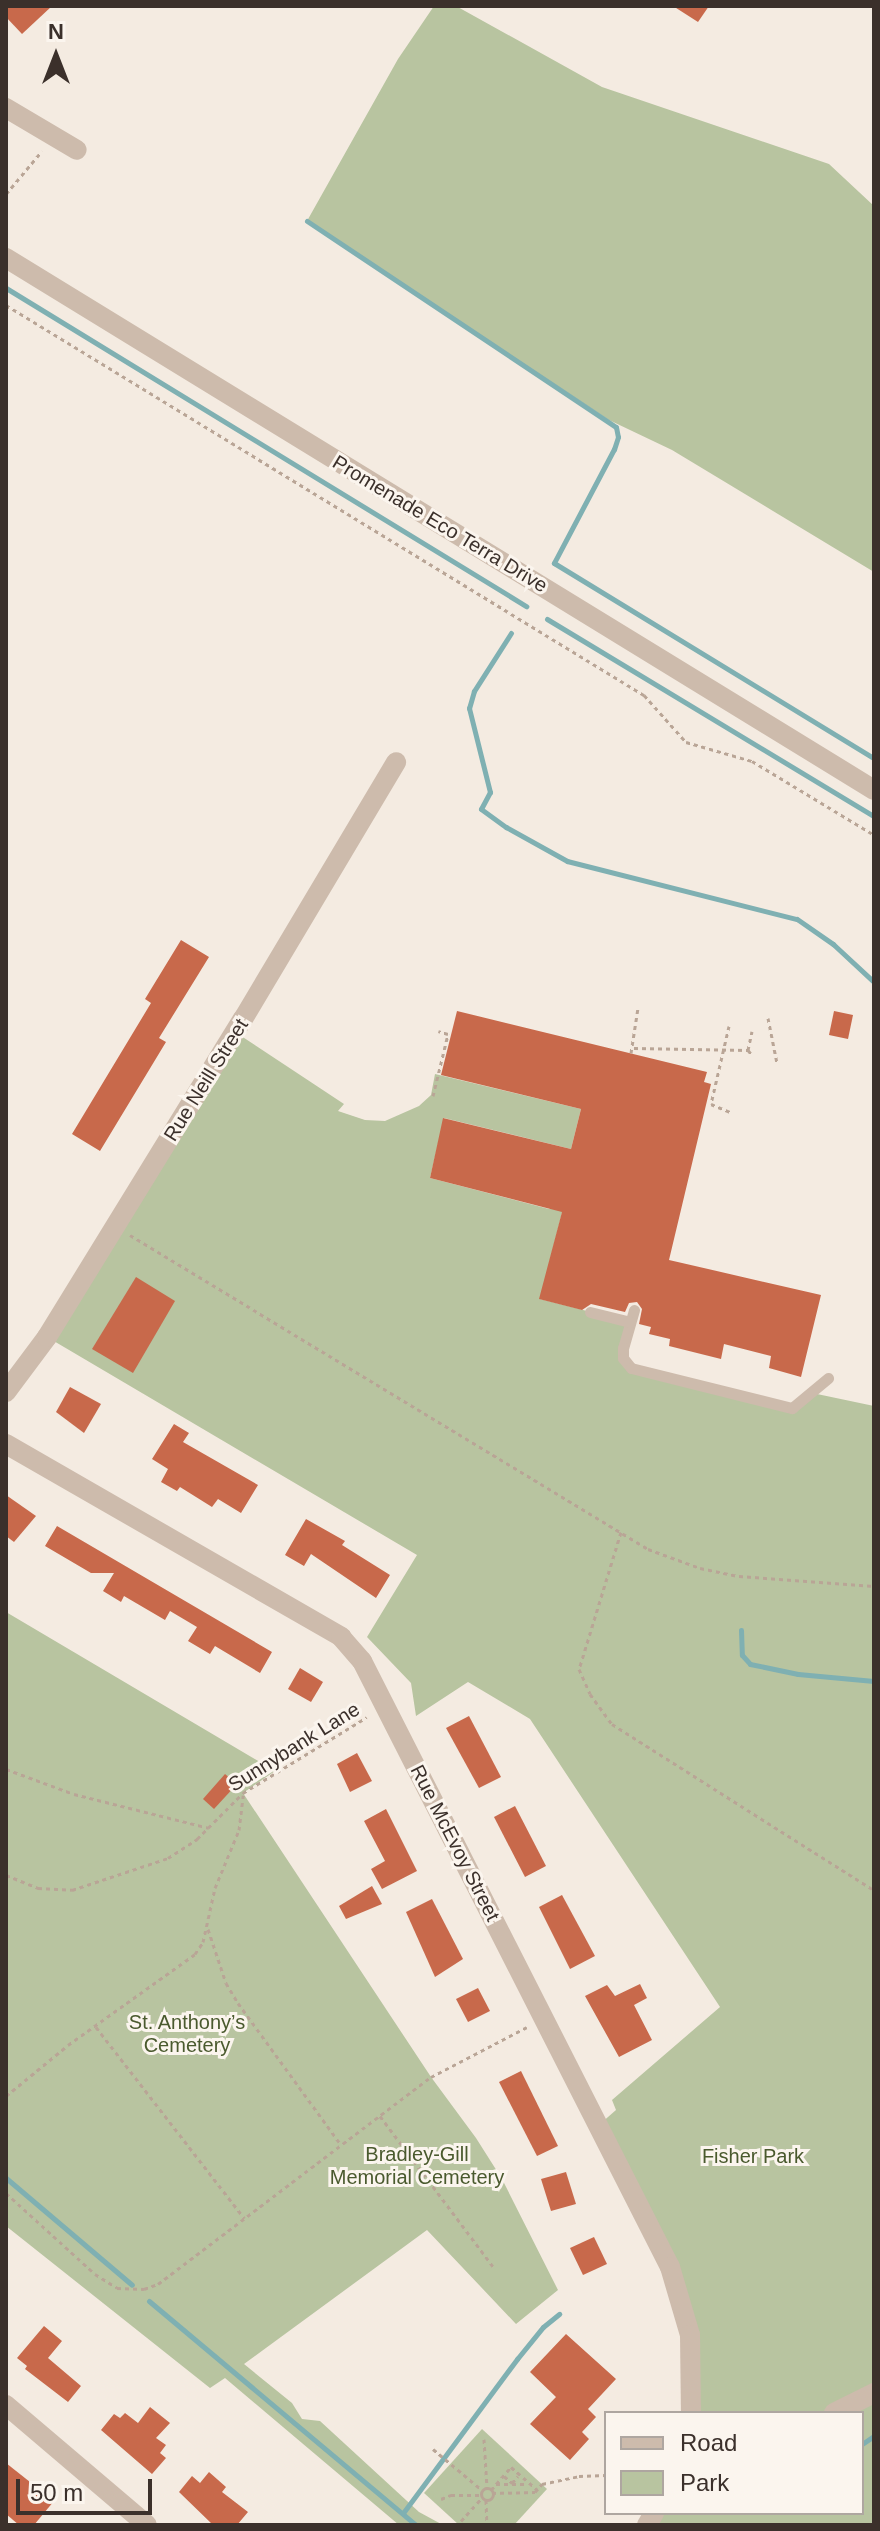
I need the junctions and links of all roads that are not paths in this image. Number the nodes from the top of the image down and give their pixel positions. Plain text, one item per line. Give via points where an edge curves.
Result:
1 (6, 108) edge
2 (77, 150) dead end
3 (6, 258) edge
4 (396, 762) dead end
5 (874, 790) edge
6 (590, 1312) dead end
7 (828, 1378) dead end
8 (6, 1392) edge
9 (6, 1444) edge
10 (874, 2393) edge
11 (6, 2405) edge
12 (691, 2411) edge
13 (838, 2411) edge
14 (147, 2525) edge

1 - 2 street
3 - 5 street, Promenade Eco Terra Drive
4 - 8 street, Rue Neill Street via 47,1337
6 - 7 lane via 632,1316 623,1348 631,1368 792,1408
9 - 12 street, Rue McEvoy Street via 341,1637 362,1661 674,2277 690,2335
10 - 13 street
11 - 14 street

